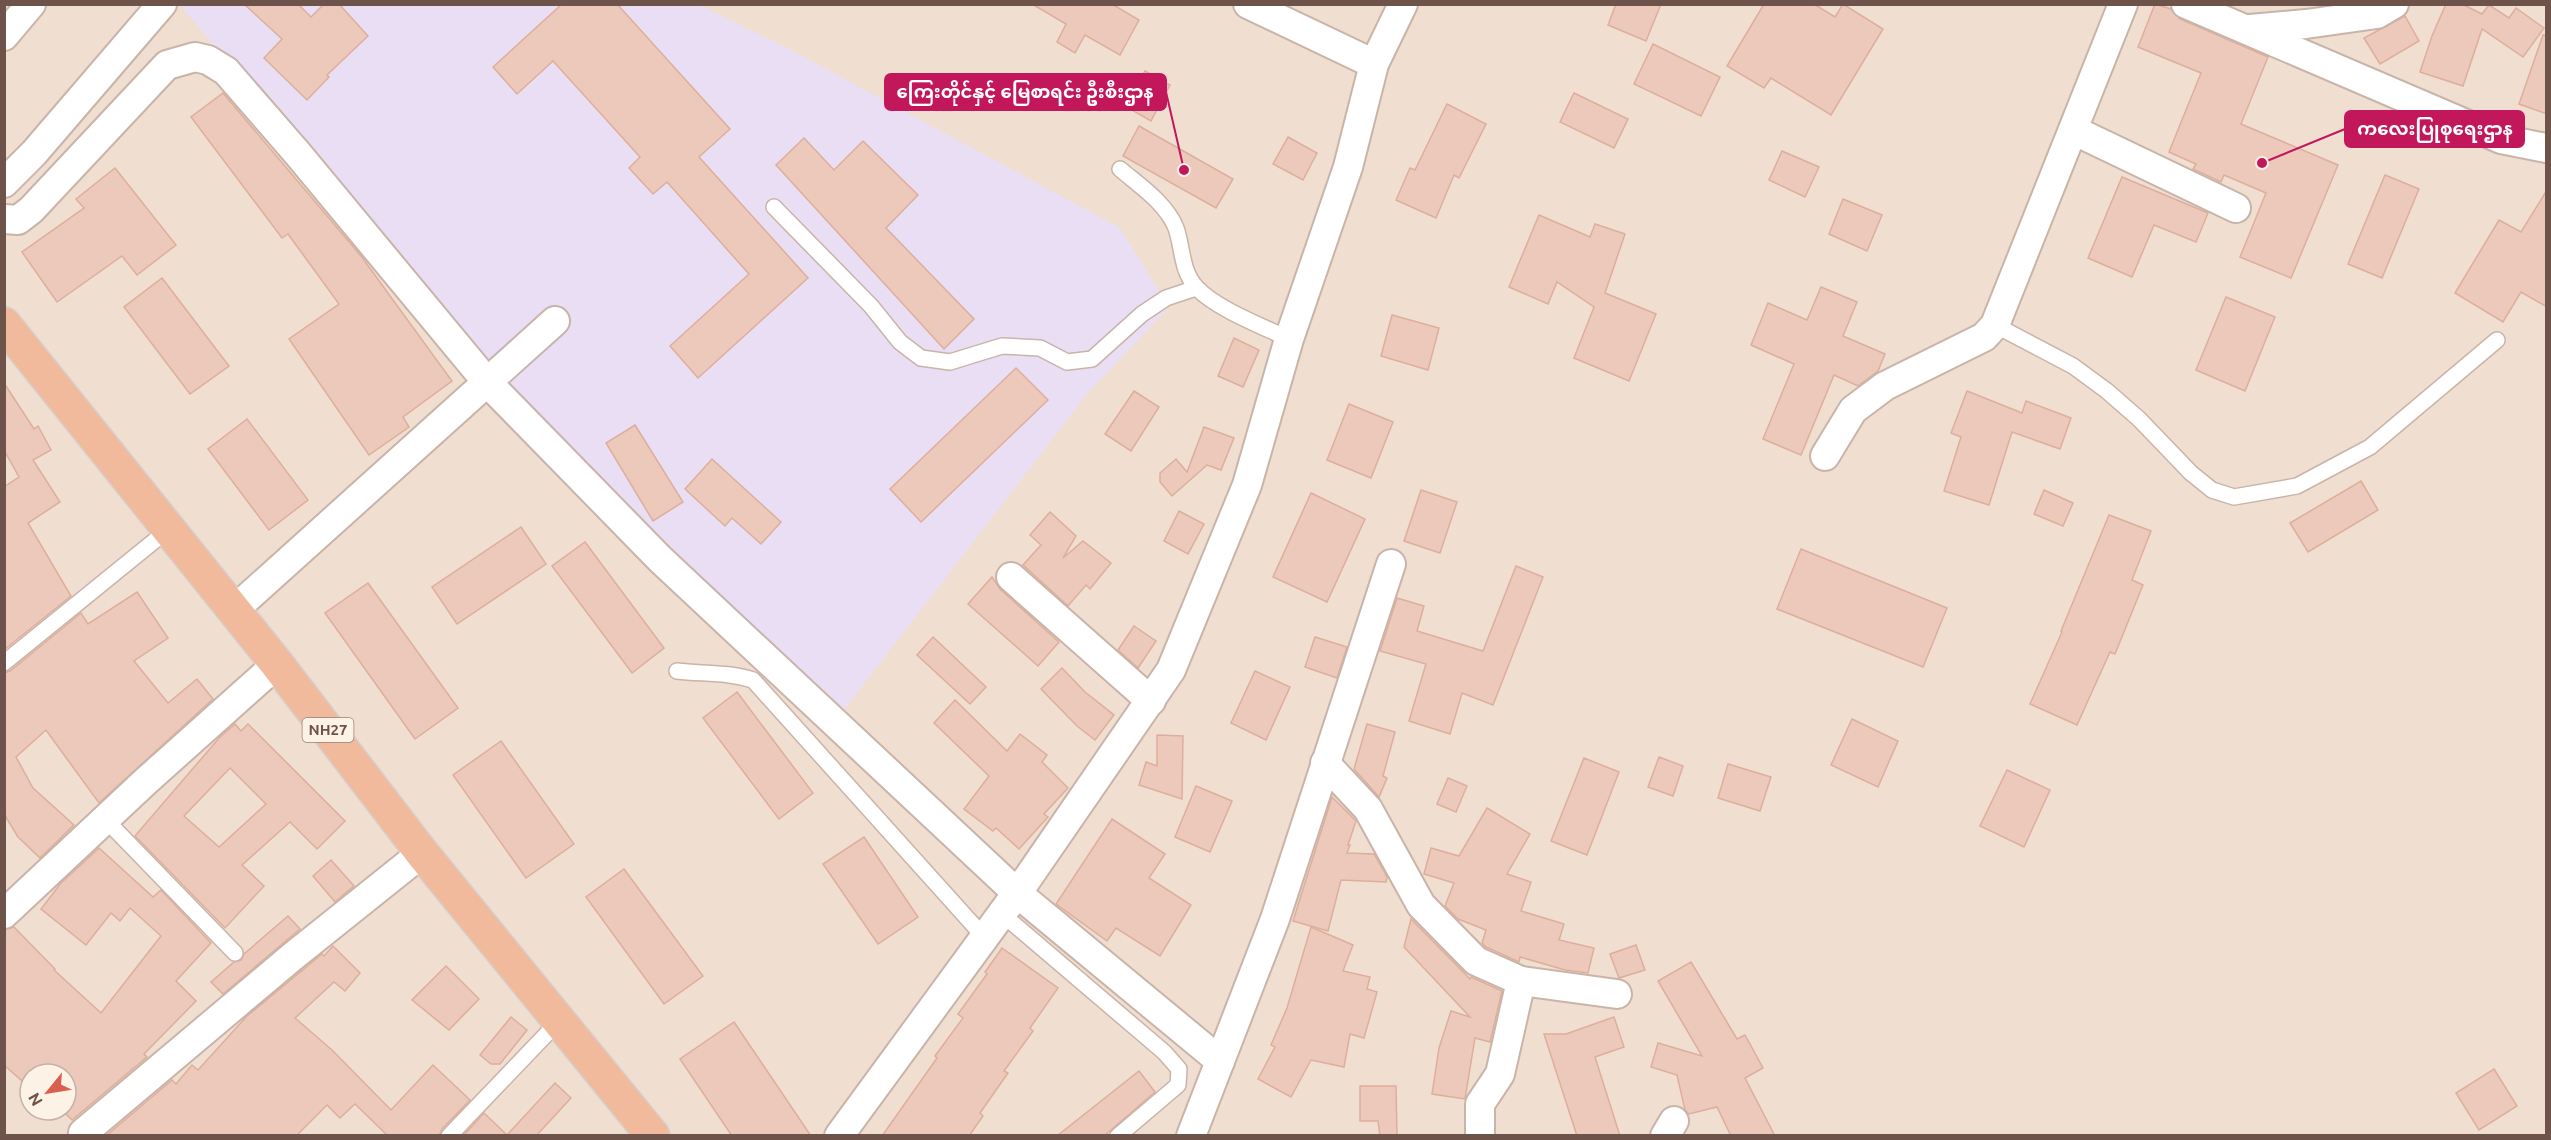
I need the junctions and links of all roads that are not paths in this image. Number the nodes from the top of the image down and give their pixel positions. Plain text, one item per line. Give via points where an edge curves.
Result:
1 (31, 4) edge
2 (162, 4) edge
3 (1248, 4) edge
4 (1403, 4) edge
5 (2122, 4) edge
6 (2186, 4) edge
7 (2394, 4) edge
8 (2245, 29) junction
9 (4, 36) edge
10 (1374, 64) junction
11 (2073, 130) junction
12 (2547, 148) edge
13 (34, 153) junction
14 (1120, 169) dead end
15 (60, 179) junction
16 (4, 183) edge
17 (774, 207) dead end
18 (2236, 208) dead end
19 (4, 219) edge
20 (1196, 288) junction
21 (555, 321) dead end
22 (4, 324) edge
23 (1995, 325) junction
24 (1289, 339) junction
25 (2497, 340) dead end
26 (487, 382) junction
27 (1825, 456) dead end
28 (169, 529) junction
29 (1391, 564) dead end
30 (1011, 578) dead end
31 (234, 610) junction
32 (4, 663) edge
33 (277, 664) junction
34 (677, 671) dead end
35 (1151, 701) junction
36 (1325, 763) junction
37 (105, 819) junction
38 (422, 853) junction
39 (1009, 904) junction
40 (4, 914) edge
41 (985, 938) junction
42 (235, 953) dead end
43 (1521, 981) junction
44 (1617, 994) dead end
45 (559, 1021) junction
46 (1220, 1061) junction
47 (83, 1133) dead end
48 (449, 1136) edge
49 (653, 1136) edge
50 (839, 1136) edge
51 (1118, 1136) edge
52 (1191, 1136) edge
53 (1480, 1136) edge

1 - 9 street
2 - 13 street
3 - 10 street
4 - 10 street
5 - 11 street
6 - 8 street
7 - 8 street via 2377,14
8 - 12 street via 2501,139
10 - 24 street via 1348,167
11 - 18 street
11 - 23 street
13 - 15 street
13 - 16 street
14 - 20 lane via 1166,209 1176,229 1182,261
15 - 19 street via 18,220
15 - 26 street via 167,65 195,57 208,60 241,87
17 - 20 lane via 871,306 900,342 921,358 950,362 1002,346 1040,348 1067,362 1092,359 1142,314 1166,298
20 - 24 lane via 1217,303
21 - 26 street
22 - 28 highway, NH27
23 - 25 lane via 2073,366 2139,419 2198,479 2212,490 2234,497 2297,486 2370,447
23 - 27 street via 1984,337 1885,386 1853,410
24 - 35 street via 1247,485 1171,670
26 - 31 street
26 - 39 street
28 - 31 highway, NH27
28 - 32 lane
29 - 36 street
30 - 35 street
31 - 33 highway, NH27
33 - 37 street
33 - 38 highway, NH27
34 - 41 lane via 734,674 753,680
35 - 39 street
36 - 43 street via 1368,809 1421,905 1476,962
36 - 46 street via 1275,919
37 - 40 street
37 - 42 lane
38 - 45 highway, NH27
38 - 47 street
39 - 41 street
39 - 46 street
39 - 51 lane via 1179,1069 1178,1085
41 - 50 street
43 - 44 street
43 - 53 street via 1500,1074 1480,1104
45 - 48 lane
45 - 49 highway, NH27
46 - 52 street

